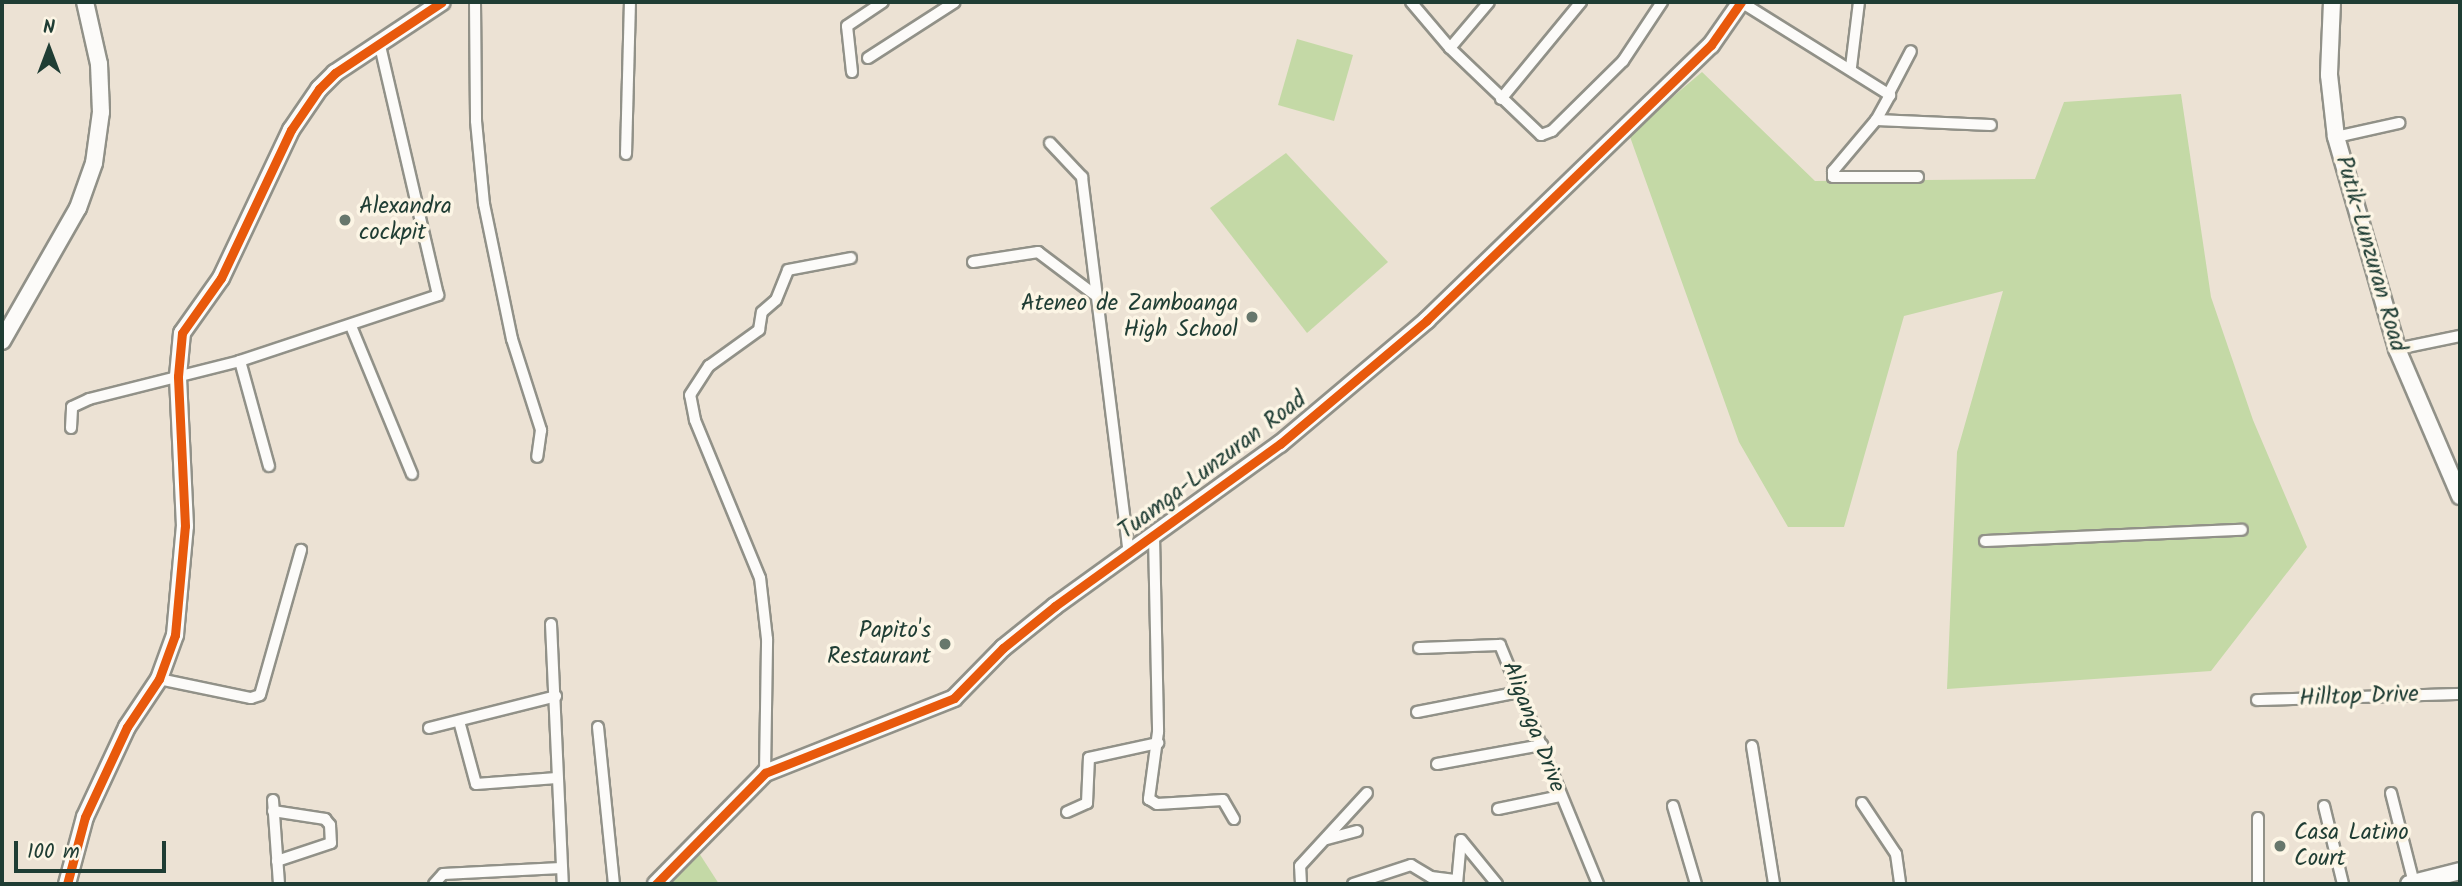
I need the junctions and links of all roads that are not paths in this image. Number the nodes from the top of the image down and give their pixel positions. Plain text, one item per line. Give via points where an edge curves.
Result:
1 (85, 2) edge
2 (475, 2) edge
3 (630, 2) edge
4 (883, 2) edge
5 (955, 2) edge
6 (1411, 2) edge
7 (1489, 2) edge
8 (1581, 2) edge
9 (1662, 2) edge
10 (1741, 2) edge
11 (1859, 2) edge
12 (2332, 2) edge
13 (438, 3) edge
14 (380, 45) junction
15 (1450, 48) junction
16 (1910, 51) dead end
17 (868, 58) dead end
18 (1851, 68) junction
19 (852, 72) dead end
20 (1889, 93) junction
21 (1502, 99) junction
22 (1877, 120) junction
23 (2399, 123) dead end
24 (1991, 125) dead end
25 (2336, 137) junction
26 (1050, 143) dead end
27 (626, 154) dead end
28 (1918, 177) dead end
29 (850, 258) dead end
30 (973, 262) dead end
31 (1095, 295) junction
32 (351, 326) junction
33 (2460, 336) edge
34 (2, 341) edge
35 (2397, 349) junction
36 (240, 361) junction
37 (178, 376) junction
38 (71, 428) dead end
39 (537, 457) dead end
40 (269, 466) dead end
41 (412, 474) dead end
42 (2460, 496) edge
43 (2242, 530) dead end
44 (1154, 536) junction
45 (1985, 541) dead end
46 (301, 550) dead end
47 (1129, 553) junction
48 (551, 624) dead end
49 (1419, 648) dead end
50 (159, 679) junction
51 (1520, 692) junction
52 (2460, 695) edge
53 (556, 696) junction
54 (2258, 700) dead end
55 (1417, 712) dead end
56 (460, 721) junction
57 (598, 727) dead end
58 (429, 728) dead end
59 (1158, 743) junction
60 (1542, 746) junction
61 (1752, 746) dead end
62 (1437, 764) dead end
63 (765, 774) junction
64 (557, 778) junction
65 (1367, 793) dead end
66 (2391, 793) dead end
67 (1560, 796) junction
68 (1862, 803) dead end
69 (1674, 806) dead end
70 (2324, 806) dead end
71 (1498, 809) dead end
72 (1067, 812) dead end
73 (2258, 818) dead end
74 (1234, 820) dead end
75 (1357, 831) dead end
76 (1326, 839) junction
77 (277, 861) junction
78 (562, 868) junction
79 (2460, 871) edge
80 (1457, 882) edge
81 (67, 884) edge
82 (279, 884) edge
83 (434, 884) edge
84 (563, 884) edge
85 (614, 884) edge
86 (656, 884) edge
87 (1301, 884) edge
88 (1353, 884) edge
89 (1497, 884) edge
90 (1598, 884) edge
91 (1696, 884) edge
92 (1774, 884) edge
93 (1900, 884) edge
94 (2258, 884) edge
95 (2343, 884) edge
96 (2411, 884) edge

1 - 34 street via 99,64 101,113 94,163 78,208
2 - 39 street via 476,121 485,204 512,339 541,430
3 - 27 street
4 - 19 street via 847,26
5 - 17 street
6 - 15 street
7 - 15 street
8 - 21 street
9 - 21 street via 1623,61 1552,131 1536,134
10 - 18 street
10 - 44 street, Tuamga-Lunzuran Road via 1710,45 1405,341 1280,444
11 - 18 street
12 - 25 street, Putik-Lunzuran Road via 2329,75
13 - 14 street
14 - 32 street via 438,295
14 - 37 street via 335,73 291,130 221,278 181,333
15 - 21 street
16 - 20 street
18 - 20 street
20 - 22 street
22 - 24 street
22 - 28 street via 1831,175
23 - 25 street
25 - 35 street, Putik-Lunzuran Road
26 - 31 street via 1082,177
29 - 63 street via 788,270 776,300 762,312 759,330 709,366 690,395 695,420 760,578 767,639
30 - 31 street via 1038,252
31 - 47 street
32 - 36 street
32 - 41 street
33 - 35 street
35 - 42 street, Putik-Lunzuran Road
36 - 37 street
36 - 40 street
37 - 38 street via 76,404 70,412
37 - 50 street via 185,486 176,635
43 - 45 street
44 - 47 street, Tuamga-Lunzuran Road
44 - 59 street
46 - 50 street via 260,695 251,698
47 - 63 street, Tuamga-Lunzuran Road via 1003,648 965,691 942,706
48 - 53 street
49 - 51 street, Aliganga Drive via 1494,642
50 - 81 street via 127,727 85,817
51 - 55 street
51 - 60 street, Aliganga Drive
52 - 54 street, Hilltop Drive
53 - 56 street
53 - 64 street
56 - 58 street
56 - 64 street via 476,783
57 - 85 street
59 - 72 street via 1089,758 1087,803
59 - 74 street via 1151,803 1223,800
60 - 62 street
60 - 67 street, Aliganga Drive
61 - 92 street
63 - 86 street, Tuamga-Lunzuran Road
64 - 78 street
65 - 76 street
66 - 96 street
67 - 71 street
67 - 90 street, Aliganga Drive
68 - 93 street via 1896,854
69 - 91 street
70 - 95 street
73 - 94 street
75 - 76 street
76 - 87 street via 1300,866
77 - 77 street via 331,843 330,825 325,819 273,806
77 - 82 street
78 - 83 street via 443,874
78 - 84 street
79 - 96 street
80 - 88 street via 1431,877 1411,865
80 - 89 street via 1461,840

